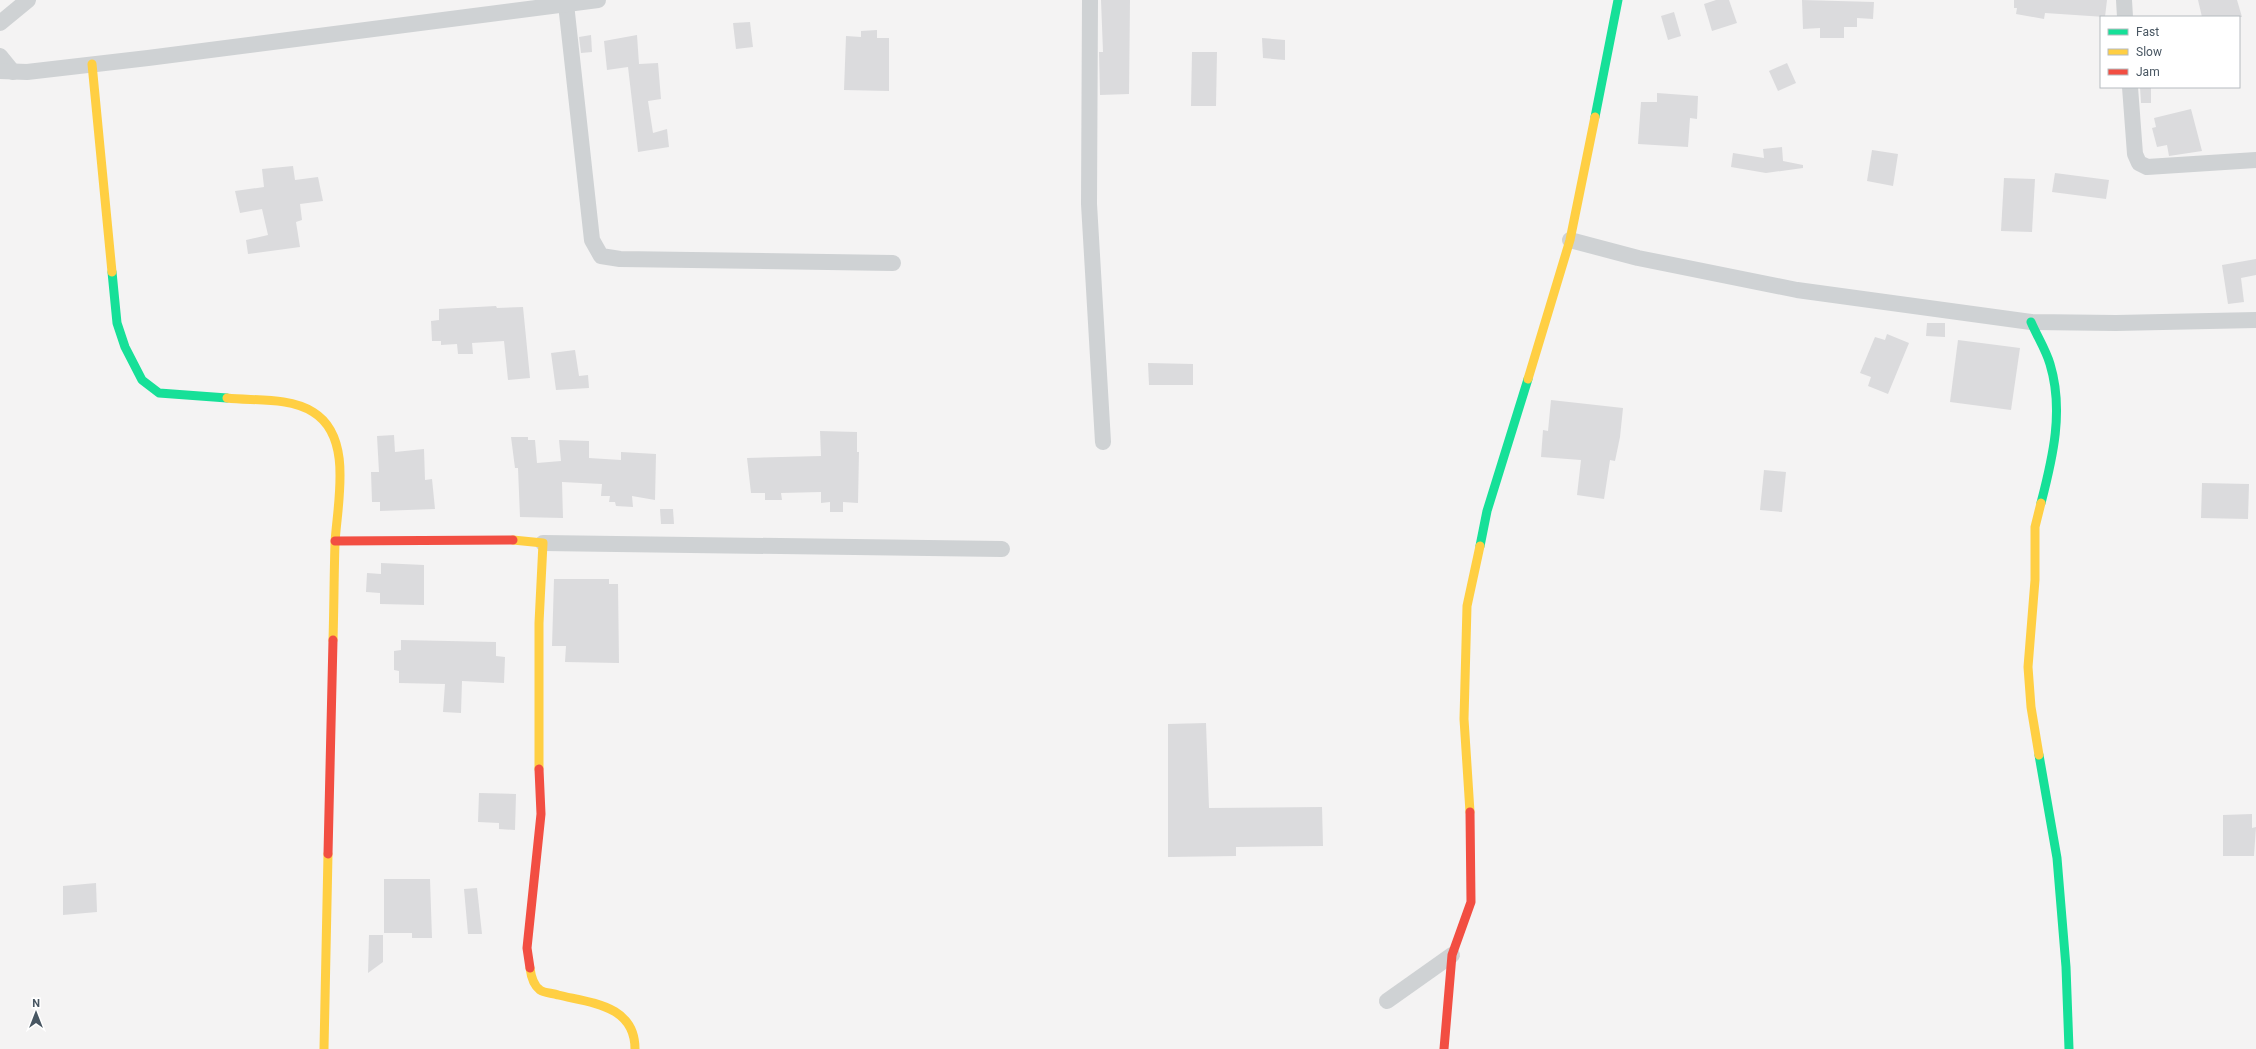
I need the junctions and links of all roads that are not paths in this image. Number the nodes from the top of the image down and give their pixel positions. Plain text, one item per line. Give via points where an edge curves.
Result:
1 (28, 0) edge
2 (598, 0) edge
3 (1090, 0) edge
4 (1618, 0) edge
5 (2124, 0) edge
6 (566, 4) junction
7 (2125, 16) edge
8 (0, 22) edge
9 (0, 56) edge
10 (92, 64) junction
11 (6, 71) edge
12 (2130, 88) edge
13 (2256, 160) edge
14 (1570, 240) junction
15 (893, 263) dead end
16 (2256, 320) edge
17 (2031, 322) junction
18 (1103, 442) dead end
19 (335, 541) junction
20 (543, 542) junction
21 (1002, 549) dead end
22 (1452, 955) junction
23 (1387, 1001) dead end
24 (324, 1049) edge
25 (635, 1049) edge
26 (1444, 1049) edge
27 (2069, 1049) edge

1 - 8 street
2 - 6 street
3 - 18 street via 1089,204
4 - 14 street
5 - 7 street
6 - 10 street
6 - 15 street via 592,240 601,256 628,259
9 - 11 street
10 - 11 street via 27,72
10 - 19 street via 117,323 125,347 142,380 160,393 295,404 316,413 330,428 337,445 340,473
12 - 13 street via 2135,154 2139,163 2147,167
14 - 17 street via 1638,258 1797,290
14 - 22 street via 1487,511 1467,606 1464,719 1470,817 1471,902
16 - 17 street
17 - 27 street via 2050,364 2058,412 2052,460 2034,527 2035,580 2028,667 2032,707 2057,858 2066,966
19 - 20 street
19 - 24 street
20 - 21 street
20 - 25 street via 539,623 541,814 527,948 531,978 540,990 610,1008 627,1020
22 - 23 street
22 - 26 street

